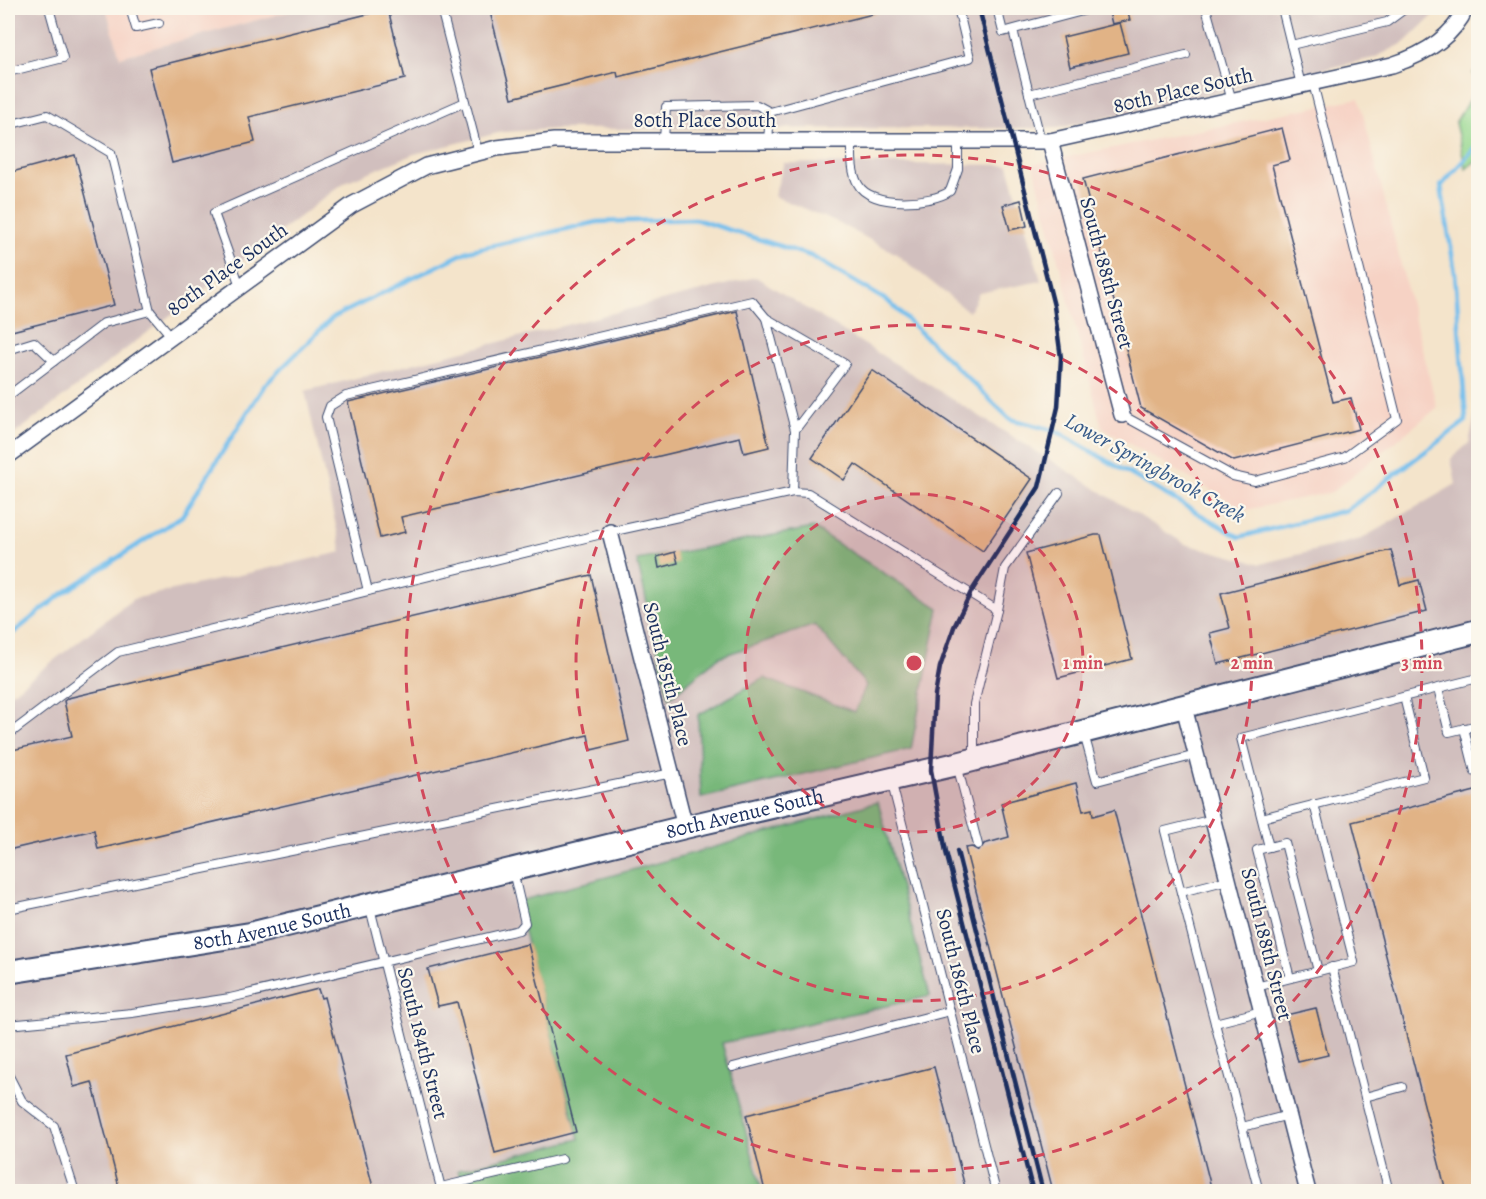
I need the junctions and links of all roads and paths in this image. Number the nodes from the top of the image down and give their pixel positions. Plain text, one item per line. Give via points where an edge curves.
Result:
1 (49, 8) edge
2 (130, 8) edge
3 (443, 8) edge
4 (957, 8) edge
5 (997, 8) edge
6 (1094, 8) edge
7 (1206, 8) edge
8 (1282, 8) edge
9 (1406, 8) edge
10 (1466, 8) edge
11 (159, 23) dead end
12 (1013, 30) junction
13 (1291, 45) junction
14 (1186, 55) dead end
15 (8, 72) edge
16 (1307, 84) junction
17 (1029, 94) junction
18 (1232, 101) junction
19 (465, 102) junction
20 (770, 112) junction
21 (8, 125) edge
22 (664, 140) junction
23 (1046, 141) junction
24 (768, 142) junction
25 (852, 142) junction
26 (958, 143) junction
27 (478, 152) junction
28 (240, 286) junction
29 (150, 311) junction
30 (766, 318) junction
31 (171, 336) junction
32 (8, 350) edge
33 (54, 361) junction
34 (8, 396) edge
35 (1122, 415) joint
36 (795, 430) junction
37 (1479, 438) edge
38 (1479, 447) edge
39 (8, 456) edge
40 (793, 492) junction
41 (1059, 493) dead end
42 (610, 532) junction
43 (368, 591) junction
44 (997, 610) junction
45 (1479, 631) edge
46 (1479, 678) edge
47 (1438, 688) junction
48 (1404, 697) junction
49 (1184, 707) junction
50 (1479, 725) edge
51 (1464, 728) junction
52 (1084, 732) junction
53 (8, 735) edge
54 (1196, 755) junction
55 (965, 762) junction
56 (1479, 771) edge
57 (672, 773) junction
58 (891, 780) junction
59 (1314, 804) junction
60 (1262, 818) junction
61 (1213, 819) junction
62 (685, 827) junction
63 (978, 845) dead end
64 (1269, 847) junction
65 (512, 869) junction
66 (1228, 880) junction
67 (1181, 892) junction
68 (369, 904) junction
69 (8, 909) edge
70 (384, 963) junction
71 (1332, 968) junction
72 (1318, 971) junction
73 (8, 972) edge
74 (1290, 978) junction
75 (1256, 987) junction
76 (950, 1011) junction
77 (1262, 1011) junction
78 (1215, 1023) junction
79 (8, 1025) edge
80 (733, 1067) dead end
81 (8, 1074) edge
82 (1402, 1087) dead end
83 (1365, 1097) junction
84 (1289, 1115) junction
85 (1242, 1127) junction
86 (562, 1159) dead end
87 (442, 1189) edge
88 (75, 1191) edge
89 (996, 1191) edge
90 (1259, 1191) edge
91 (1308, 1191) edge
92 (1389, 1191) edge

1 - 15 lane via 63,58
2 - 11 lane via 136,28
3 - 19 lane
4 - 20 lane via 970,57
5 - 12 lane via 1003,32
6 - 12 lane
7 - 18 lane
8 - 13 lane
9 - 13 lane via 1387,22
10 - 16 street, 80th Place South via 1444,37 1425,52 1392,65
12 - 17 lane
13 - 16 lane
14 - 17 lane
16 - 18 street, 80th Place South
16 - 35 lane via 1397,419 1345,457 1255,481 1233,476
17 - 23 lane
18 - 23 street, 80th Place South
19 - 27 lane
19 - 28 lane via 214,213
20 - 22 lane via 757,105 666,106
20 - 24 lane
21 - 29 lane via 46,115 111,153
22 - 24 street, 80th Place South
22 - 27 street, 80th Place South via 555,141
23 - 26 street, 80th Place South
23 - 35 street, South 188th Street
24 - 25 street, 80th Place South
25 - 26 street, 80th Place South
25 - 26 lane via 852,165 858,186 870,195 921,202 950,191 958,169
27 - 28 street, 80th Place South via 402,176 336,216
28 - 31 street, 80th Place South
29 - 31 lane
29 - 33 lane via 104,323
30 - 36 lane
30 - 36 lane via 845,364
30 - 43 lane via 752,301 346,396 330,406 326,417
31 - 39 street, 80th Place South
32 - 33 lane via 33,342
33 - 34 lane
36 - 40 lane
37 - 38 lane
40 - 42 lane
40 - 44 lane via 808,494
41 - 44 lane via 1005,568
42 - 43 lane
42 - 57 street, South 185th Place
43 - 53 lane via 118,652
44 - 55 lane via 974,704
45 - 49 street, 80th Avenue South
46 - 47 lane
47 - 48 lane
47 - 51 lane via 1449,732
48 - 59 lane via 1424,777
48 - 60 lane via 1242,738
49 - 52 street, 80th Avenue South
49 - 54 street, South 188th Street
50 - 51 lane
51 - 56 lane via 1475,772
52 - 54 lane via 1097,781
52 - 55 street, 80th Avenue South
54 - 61 street, South 188th Street
55 - 58 street, 80th Avenue South
55 - 63 lane
57 - 62 street, South 185th Place
57 - 69 lane
58 - 62 street, 80th Avenue South
58 - 76 lane, South 186th Place
59 - 60 lane
59 - 71 lane via 1354,962
60 - 64 lane
61 - 66 street, South 188th Street
61 - 67 lane via 1165,831
62 - 65 street, 80th Avenue South
64 - 72 lane via 1286,843
64 - 74 lane via 1257,850
65 - 68 street, 80th Avenue South
65 - 70 lane via 525,923 519,930
66 - 67 lane
66 - 75 street, South 188th Street
67 - 78 lane
68 - 70 lane, South 184th Street
68 - 73 street, 80th Avenue South via 250,934
70 - 79 lane via 231,998
70 - 87 lane, South 184th Street
71 - 72 lane
71 - 83 lane
72 - 74 lane
74 - 75 lane
75 - 77 street, South 188th Street
76 - 80 lane
76 - 89 lane, South 186th Place
77 - 78 lane
77 - 84 street, South 188th Street
78 - 85 lane
81 - 88 lane via 21,1101 54,1126
82 - 83 lane
83 - 92 lane
84 - 85 lane
84 - 91 street, South 188th Street
85 - 90 lane
86 - 87 lane

